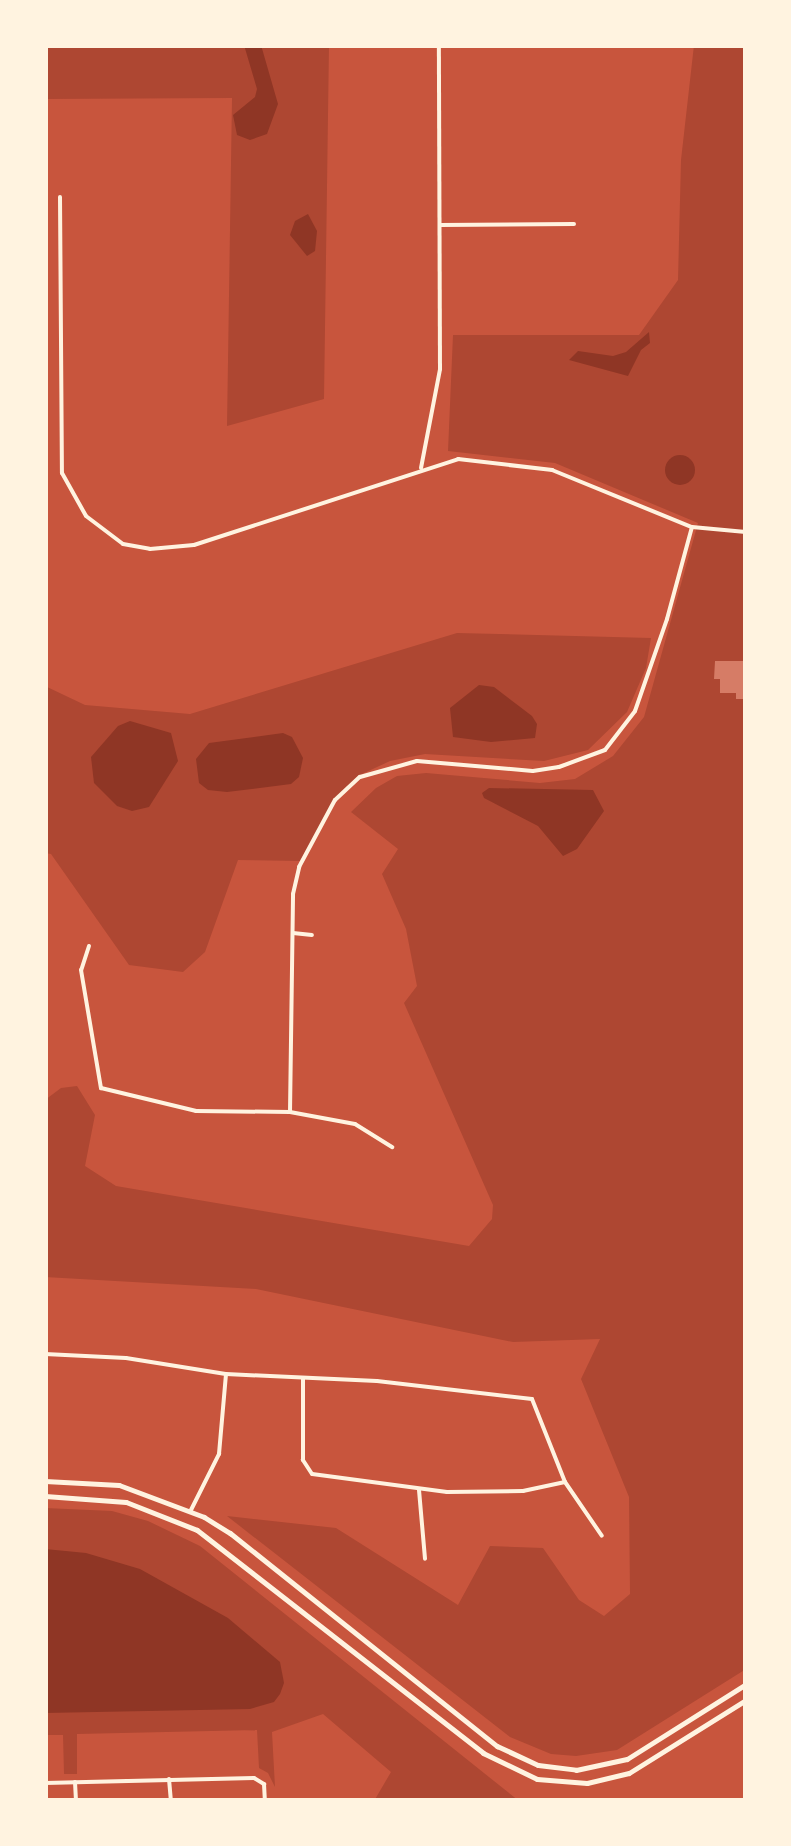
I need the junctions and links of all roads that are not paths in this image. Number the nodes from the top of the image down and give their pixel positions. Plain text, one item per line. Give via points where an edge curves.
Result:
1 (439, 45) edge
2 (60, 198) dead end
3 (574, 224) dead end
4 (440, 225) junction
5 (421, 468) junction
6 (692, 526) junction
7 (746, 532) edge
8 (293, 933) junction
9 (312, 935) dead end
10 (89, 946) dead end
11 (290, 1112) junction
12 (392, 1146) dead end
13 (45, 1354) edge
14 (226, 1374) junction
15 (303, 1378) junction
16 (45, 1481) edge
17 (565, 1482) junction
18 (419, 1490) junction
19 (45, 1496) edge
20 (191, 1510) junction
21 (184, 1523) junction
22 (602, 1536) dead end
23 (425, 1558) dead end
24 (746, 1684) edge
25 (746, 1700) edge
26 (169, 1779) junction
27 (75, 1782) junction
28 (45, 1783) edge
29 (76, 1801) edge
30 (171, 1801) edge
31 (265, 1801) edge

1 - 4 street
2 - 5 street via 62,473 71,495 101,529 123,544 174,549
3 - 4 street
4 - 5 street via 440,369
5 - 6 street via 458,459 552,470
6 - 7 street
6 - 8 street via 634,711 605,750 532,771 417,760 360,777 335,800 298,868
8 - 9 street
8 - 11 street
10 - 11 street via 81,970 101,1088 196,1112
11 - 12 street via 355,1124
13 - 14 street
14 - 15 street
14 - 20 street via 220,1454
15 - 17 street via 532,1399
15 - 18 street via 305,1469
16 - 20 street via 119,1486
17 - 18 street via 515,1491
17 - 22 street
18 - 23 street
19 - 21 street via 126,1502
20 - 21 street
20 - 24 street via 230,1533 497,1746 538,1766 576,1770 627,1759
21 - 25 street via 483,1753 537,1779 587,1783 629,1774
26 - 27 street
26 - 30 street
26 - 31 street via 254,1778 264,1784
27 - 28 street
27 - 29 street

